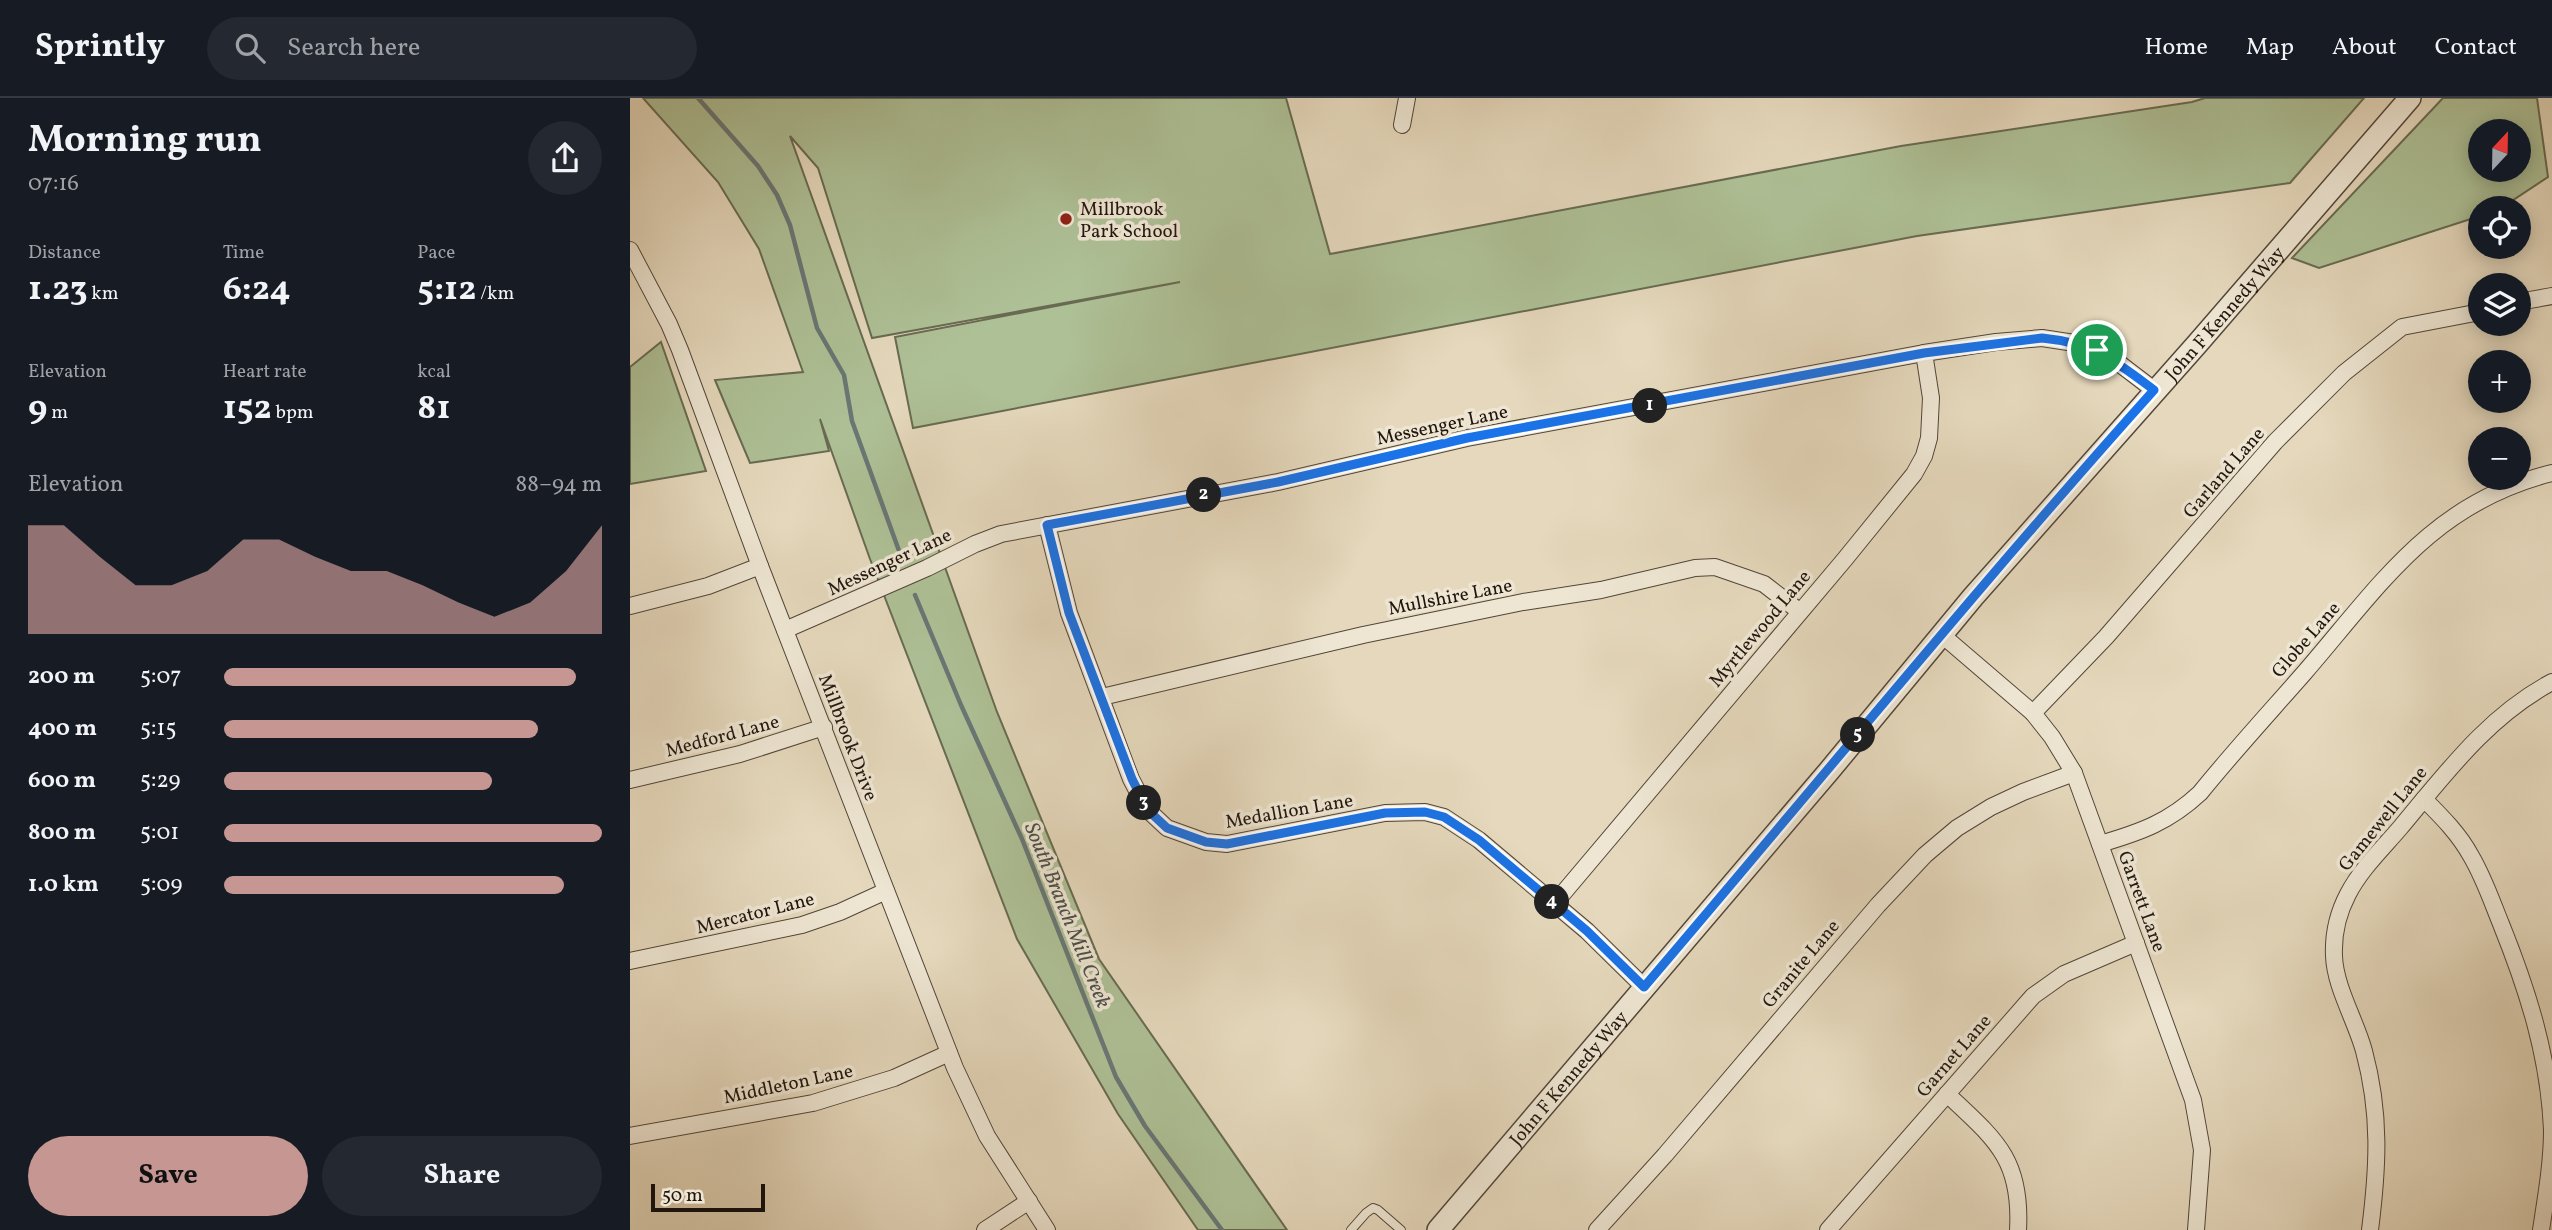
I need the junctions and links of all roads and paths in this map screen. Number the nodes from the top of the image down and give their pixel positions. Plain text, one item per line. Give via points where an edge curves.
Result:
1 (1407, 98) edge
2 (2410, 98) edge
3 (1402, 125) dead end
4 (630, 250) edge
5 (2552, 296) edge
6 (2531, 300) edge
7 (2468, 314) edge
8 (1924, 353) junction
9 (2154, 390) junction
10 (2552, 472) edge
11 (1047, 525) junction
12 (760, 566) junction
13 (630, 606) edge
14 (1799, 611) junction
15 (785, 630) junction
16 (1942, 635) junction
17 (2552, 682) edge
18 (1102, 697) junction
19 (2033, 713) junction
20 (824, 727) junction
21 (2074, 773) junction
22 (630, 780) edge
23 (2424, 799) junction
24 (2100, 844) junction
25 (886, 891) junction
26 (1555, 904) junction
27 (2136, 943) junction
28 (630, 961) edge
29 (1644, 987) junction
30 (949, 1053) junction
31 (1947, 1094) junction
32 (630, 1136) edge
33 (1029, 1201) junction
34 (1606, 1227) edge
35 (985, 1230) edge
36 (1047, 1230) edge
37 (1352, 1230) edge
38 (1401, 1230) edge
39 (1438, 1230) edge
40 (1828, 1230) edge
41 (2018, 1230) edge
42 (2196, 1230) edge
43 (2370, 1230) edge
44 (2542, 1230) edge

1 - 3 street
2 - 9 street, John F Kennedy Way
4 - 12 street, Millbrook Drive via 673,333
5 - 6 street
7 - 19 street, Garland Lane via 2402,327 2344,373 2275,442 2106,638
8 - 9 street, Messenger Lane via 2020,340 2063,340 2097,350
8 - 11 street, Messenger Lane via 1467,438 1278,482
8 - 14 street, Myrtlewood Lane via 1931,398 1924,456 1902,490
9 - 16 street, John F Kennedy Way
10 - 24 street, Globe Lane via 2488,495 2424,538 2194,799 2157,825
11 - 15 street, Messenger Lane via 975,544
11 - 18 street, Medallion Lane via 1069,613
12 - 13 street via 708,586
12 - 15 street, Millbrook Drive
14 - 18 street, Mullshire Lane via 1764,584 1715,567 1695,568 1363,635
14 - 26 street, Myrtlewood Lane
15 - 20 street, Millbrook Drive
16 - 19 street, Garrett Lane
16 - 29 street, John F Kennedy Way
17 - 23 street, Gamewell Lane via 2501,715
18 - 26 street, Medallion Lane via 1132,779 1152,814 1167,828 1227,844 1385,813 1425,812 1462,827
19 - 21 street, Garrett Lane
20 - 22 street, Medford Lane via 740,754
20 - 25 street, Millbrook Drive
21 - 24 street, Garrett Lane
21 - 34 street, Granite Lane via 1991,807 1925,855
23 - 43 street, Gamewell Lane via 2358,877 2338,916 2336,973 2364,1049 2376,1110 2378,1147
23 - 44 street via 2472,857 2533,1011 2544,1057 2552,1129
24 - 27 street, Garrett Lane
25 - 28 street, Mercator Lane via 802,925
25 - 30 street, Millbrook Drive
26 - 29 street, Medallion Lane
27 - 31 street, Garnet Lane via 2064,974 2033,996
27 - 42 street, Garrett Lane via 2186,1075 2199,1125 2202,1175
29 - 39 street, John F Kennedy Way
30 - 32 street, Middleton Lane via 885,1082 813,1103
30 - 33 street, Millbrook Drive via 987,1136
31 - 40 street, Garnet Lane
31 - 41 street via 1989,1133 2009,1162 2019,1198
33 - 35 street
33 - 36 street, Millbrook Drive
37 - 38 lane via 1373,1208

